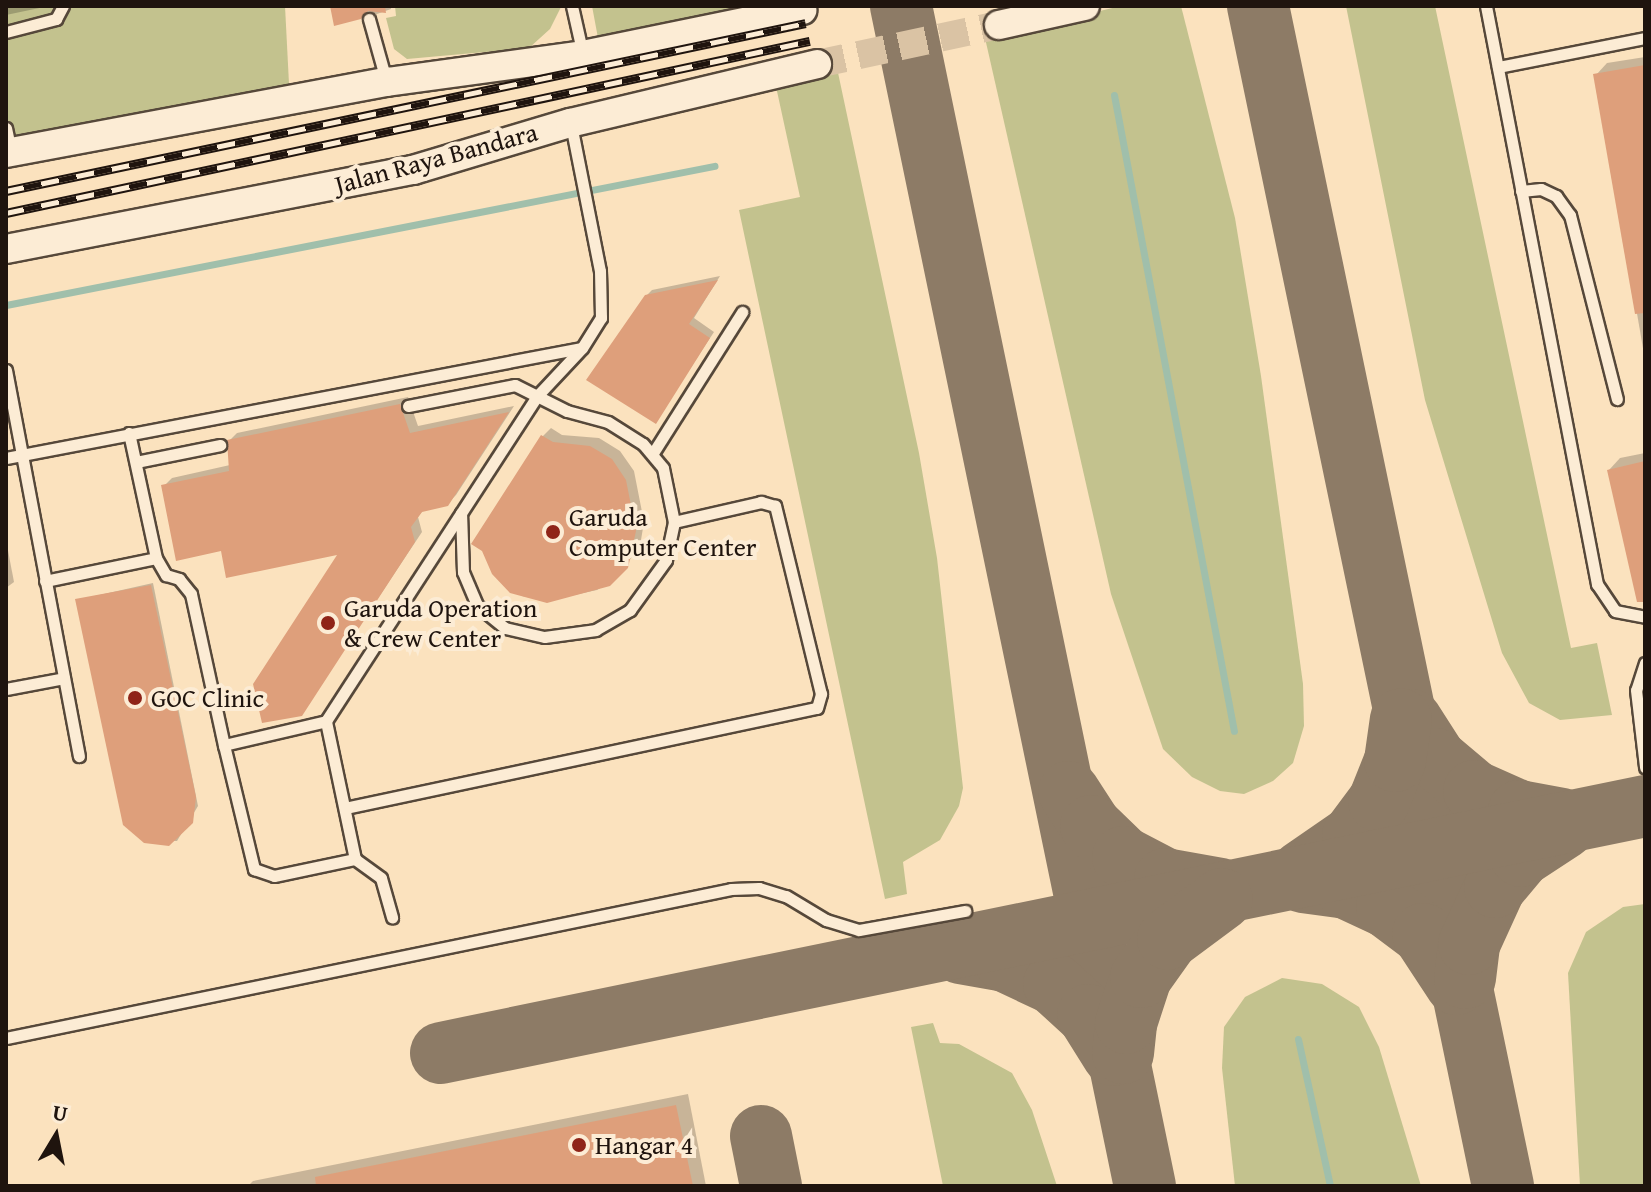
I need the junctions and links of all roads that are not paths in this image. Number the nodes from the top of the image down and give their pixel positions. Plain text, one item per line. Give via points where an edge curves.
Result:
1 (63, 6) edge
2 (572, 6) edge
3 (1085, 6) edge
4 (1486, 6) edge
5 (802, 10) dead end
6 (369, 19) dead end
7 (999, 25) tunnel mouth
8 (6, 32) edge
9 (1645, 38) edge
10 (583, 55) junction
11 (817, 64) tunnel mouth
12 (1498, 67) junction
13 (387, 82) junction
14 (570, 123) junction
15 (8, 144) edge
16 (1521, 191) junction
17 (6, 249) edge
18 (742, 312) dead end
19 (582, 348) junction
20 (6, 370) edge
21 (538, 395) junction
22 (1617, 399) dead end
23 (10, 406) edge
24 (408, 406) dead end
25 (129, 433) junction
26 (220, 445) dead end
27 (653, 453) junction
28 (20, 456) junction
29 (6, 458) edge
30 (136, 462) junction
31 (461, 512) junction
32 (674, 522) junction
33 (156, 558) junction
34 (45, 581) junction
35 (1645, 617) edge
36 (1645, 663) edge
37 (64, 678) junction
38 (6, 689) edge
39 (326, 721) junction
40 (224, 745) junction
41 (79, 756) dead end
42 (1645, 767) edge
43 (345, 808) junction
44 (355, 859) junction
45 (965, 911) dead end
46 (392, 917) dead end
47 (6, 1038) edge

1 - 8 lane via 56,19
2 - 10 lane
3 - 7 street
4 - 12 lane
5 - 10 street
6 - 13 lane
9 - 12 lane
10 - 13 street
11 - 14 street, Jalan Raya Bandara
12 - 16 lane
13 - 15 street
14 - 17 street, Jalan Raya Bandara via 413,170
14 - 19 lane via 603,307
16 - 22 lane via 1541,189 1556,196 1570,215
16 - 35 lane via 1597,584 1615,611
18 - 27 lane
19 - 21 lane
19 - 25 lane
20 - 23 lane
21 - 24 lane via 515,385
21 - 27 lane via 567,411 608,422
21 - 31 lane
23 - 28 lane
25 - 28 lane
25 - 30 lane
26 - 30 lane
27 - 32 lane via 670,485
28 - 29 lane
28 - 34 lane
30 - 33 lane
31 - 32 lane via 463,572 477,605 505,628 544,637 596,630 630,610 666,560
31 - 39 lane
32 - 43 lane via 761,502 775,506 821,694 817,708
33 - 34 lane
33 - 40 lane via 166,575 179,579 191,594
34 - 37 lane
36 - 42 lane via 1636,690
37 - 38 lane
37 - 41 lane
39 - 40 lane
39 - 43 lane
40 - 44 lane via 254,869 274,876
43 - 44 lane
44 - 46 lane via 381,878
45 - 47 lane via 859,930 826,920 772,891 731,889

